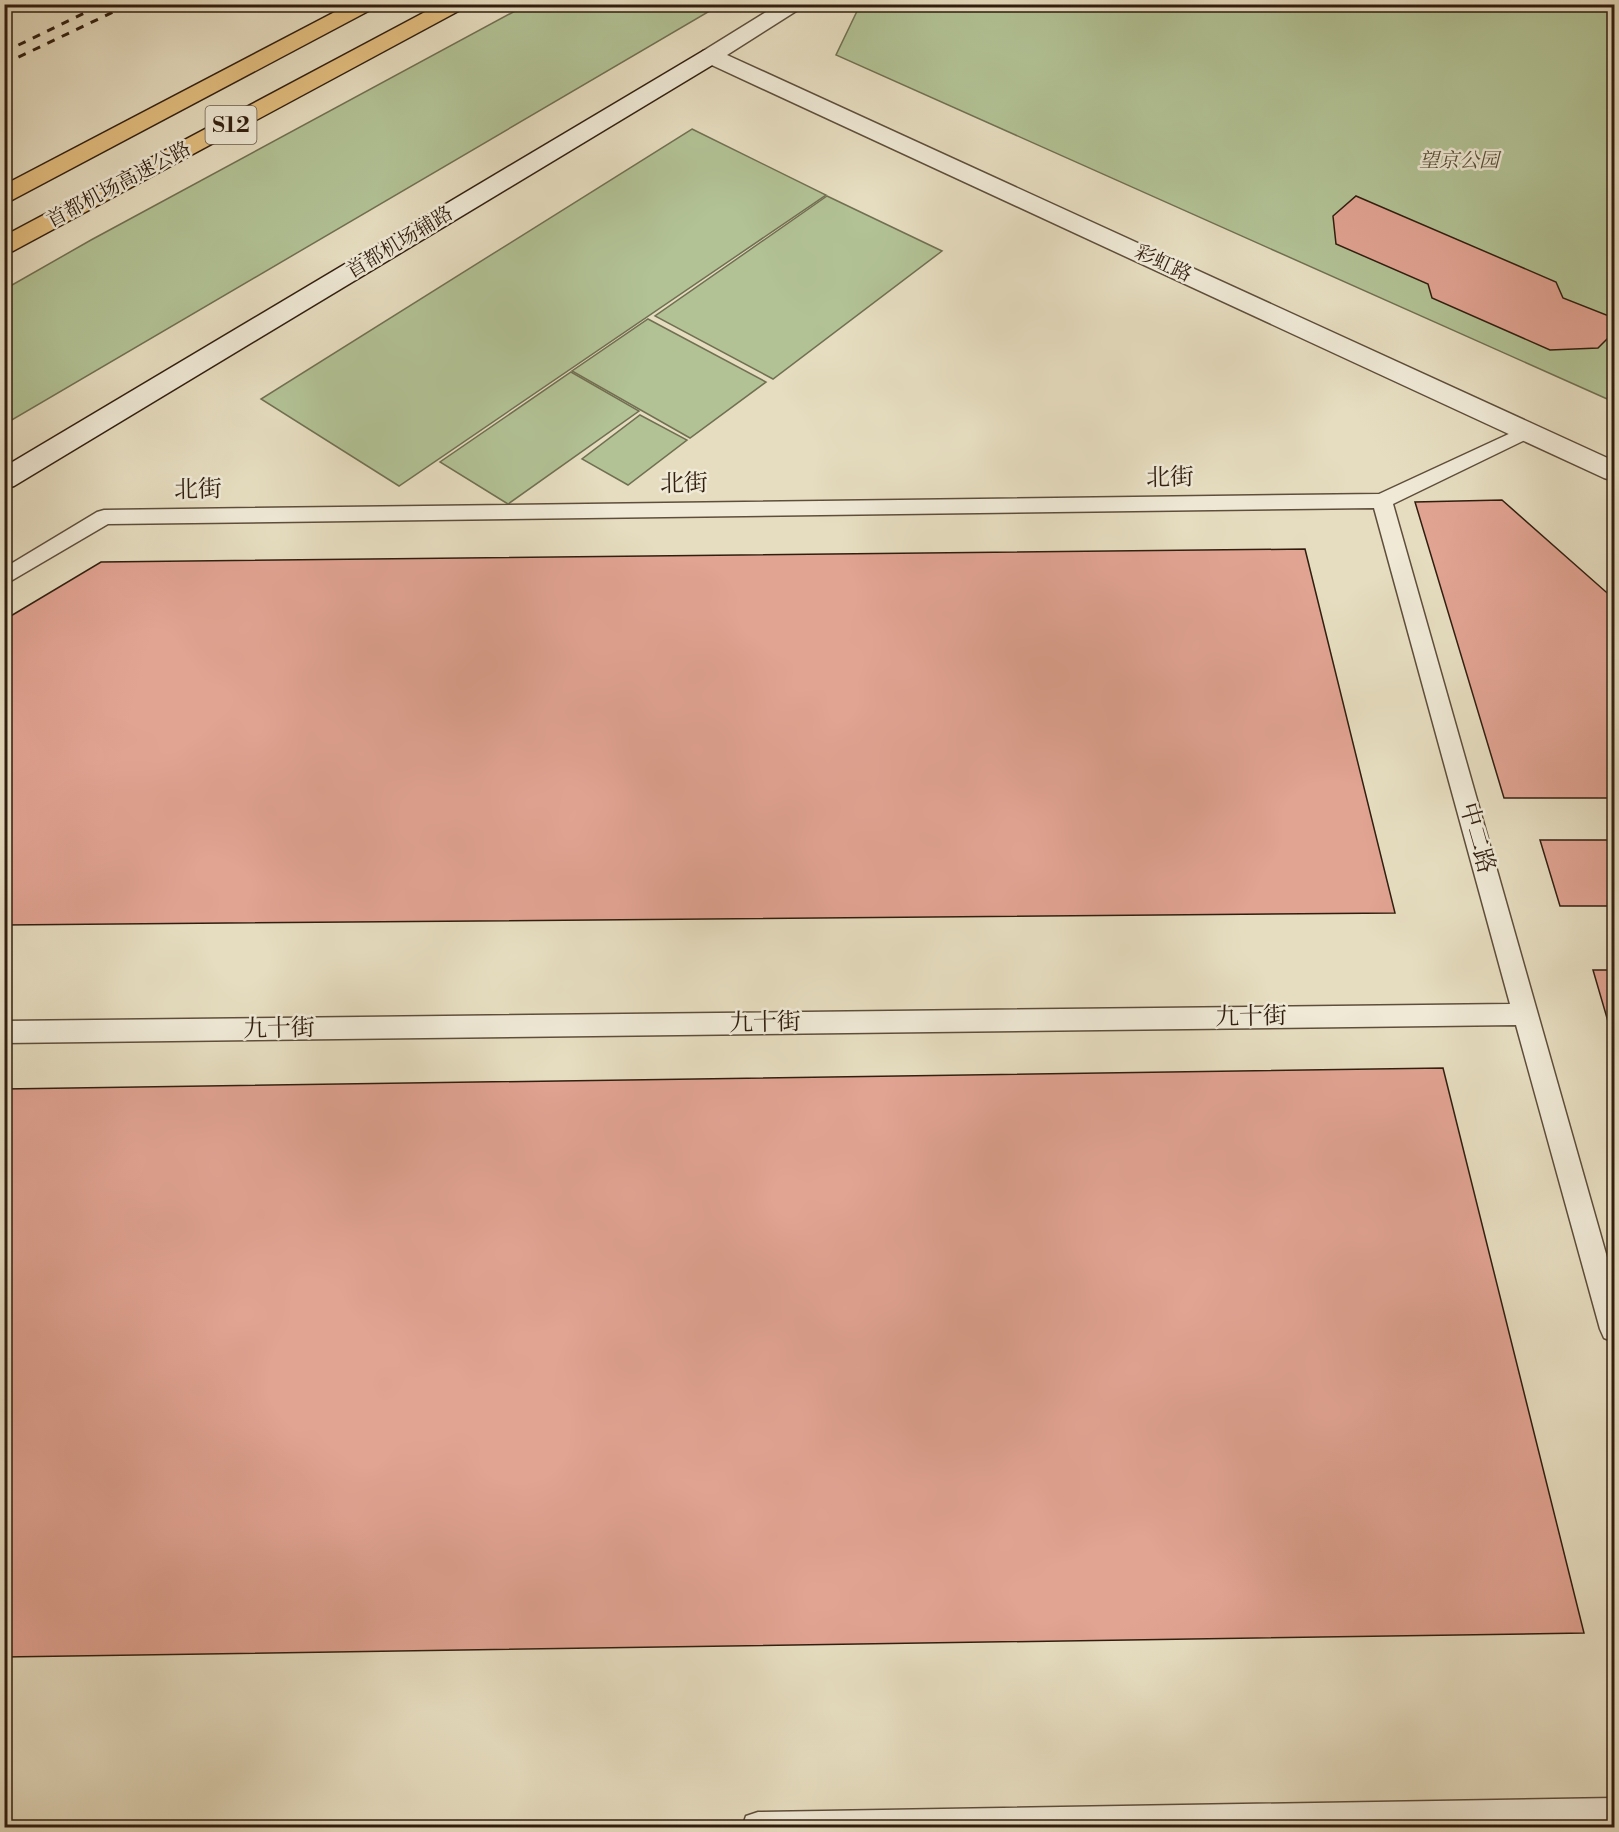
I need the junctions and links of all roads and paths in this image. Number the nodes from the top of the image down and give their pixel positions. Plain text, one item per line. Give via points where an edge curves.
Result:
1 (10, 4) edge
2 (367, 4) edge
3 (457, 4) edge
4 (794, 4) edge
5 (4, 7) edge
6 (711, 56) junction
7 (4, 195) edge
8 (4, 246) edge
9 (1526, 432) junction
10 (1614, 472) edge
11 (4, 480) edge
12 (1382, 501) junction
13 (4, 578) edge
14 (1526, 1014) junction
15 (4, 1032) edge
16 (1614, 1329) edge
17 (1614, 1814) edge
18 (758, 1827) edge

1 - 5 street
2 - 7 highway, 首都机场高速公路 / S12
3 - 8 highway, 首都机场高速公路 / S12
4 - 6 street, 首都机场辅路
6 - 9 street, 彩虹路
6 - 11 street, 首都机场辅路
9 - 10 street, 彩虹路
9 - 12 lane
12 - 13 lane, 北街 via 104,517
12 - 14 lane, 中二路
14 - 15 lane, 九十街
14 - 16 lane, 中二路
17 - 18 lane

